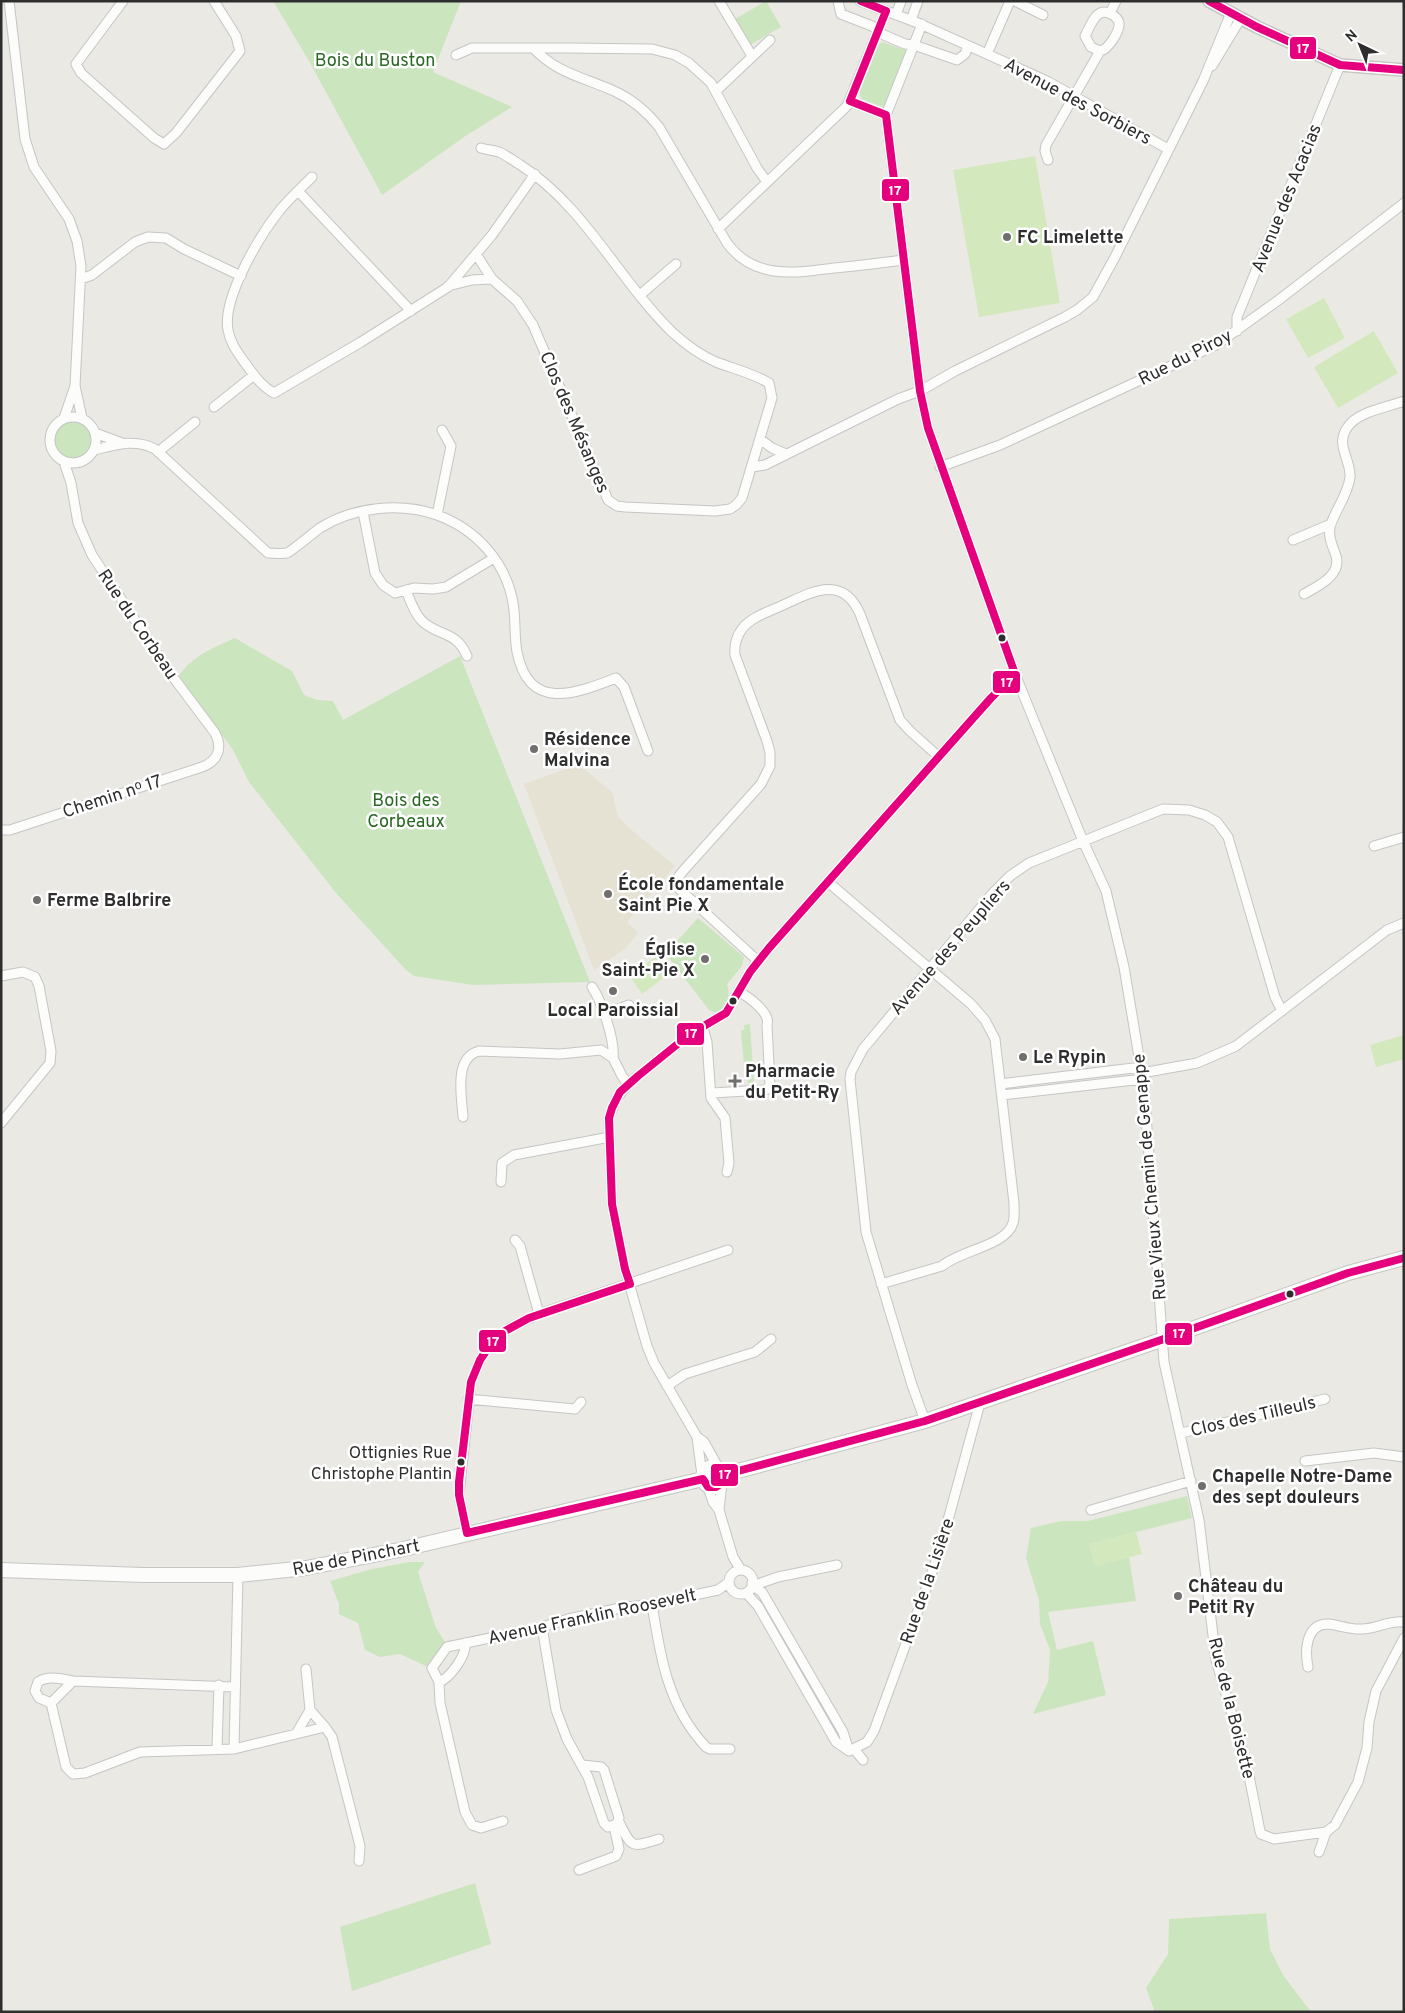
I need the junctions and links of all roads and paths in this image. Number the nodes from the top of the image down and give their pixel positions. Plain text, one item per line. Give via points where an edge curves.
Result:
1 (9, 1) edge
2 (123, 1) edge
3 (214, 1) edge
4 (718, 1) edge
5 (838, 1) edge
6 (860, 1) edge
7 (901, 1) edge
8 (918, 1) edge
9 (1010, 1) edge
10 (1015, 1) edge
11 (1116, 1) edge
12 (1208, 1) edge
13 (886, 11) junction
14 (1110, 13) junction
15 (896, 15) junction
16 (1043, 15) dead end
17 (1236, 16) junction
18 (911, 20) junction
19 (922, 24) junction
20 (877, 29) junction
21 (770, 40) dead end
22 (914, 45) junction
23 (968, 46) junction
24 (533, 48) junction
25 (1100, 51) junction
26 (987, 54) junction
27 (456, 55) dead end
28 (752, 56) junction
29 (1340, 65) junction
30 (1404, 70) edge
31 (716, 90) junction
32 (1075, 96) junction
33 (850, 101) junction
34 (886, 115) junction
35 (481, 148) dead end
36 (1168, 149) junction
37 (1048, 160) dead end
38 (535, 174) junction
39 (312, 177) dead end
40 (767, 182) junction
41 (298, 191) junction
42 (1404, 203) edge
43 (718, 228) junction
44 (476, 254) junction
45 (904, 260) junction
46 (676, 264) dead end
47 (241, 276) junction
48 (81, 279) junction
49 (492, 279) junction
50 (448, 286) junction
51 (640, 295) junction
52 (411, 311) junction
53 (1237, 331) junction
54 (254, 375) junction
55 (75, 386) junction
56 (920, 391) junction
57 (1404, 401) edge
58 (214, 407) dead end
59 (64, 418) junction
60 (82, 418) junction
61 (195, 422) dead end
62 (442, 430) dead end
63 (95, 433) junction
64 (760, 439) junction
65 (122, 443) junction
66 (94, 450) junction
67 (158, 452) junction
68 (786, 454) junction
69 (64, 462) junction
70 (78, 463) junction
71 (940, 466) junction
72 (752, 467) junction
73 (71, 483) junction
74 (362, 512) junction
75 (437, 515) junction
76 (1331, 524) junction
77 (1293, 540) dead end
78 (494, 558) junction
79 (406, 590) junction
80 (1304, 594) dead end
81 (467, 656) dead end
82 (1015, 674) junction
83 (648, 751) dead end
84 (217, 756) joint
85 (939, 757) junction
86 (2, 830) edge
87 (1404, 837) edge
88 (1083, 841) junction
89 (1374, 846) dead end
90 (828, 882) junction
91 (1404, 923) edge
92 (758, 960) junction
93 (929, 969) junction
94 (1, 976) edge
95 (592, 987) dead end
96 (739, 992) junction
97 (629, 1005) dead end
98 (1282, 1011) junction
99 (603, 1015) junction
100 (702, 1028) junction
101 (613, 1058) junction
102 (1142, 1073) junction
103 (1073, 1074) junction
104 (628, 1084) junction
105 (1000, 1084) junction
106 (1074, 1086) junction
107 (712, 1093) junction
108 (1002, 1095) junction
109 (463, 1117) dead end
110 (1, 1123) edge
111 (610, 1137) junction
112 (726, 1172) dead end
113 (501, 1182) dead end
114 (515, 1240) dead end
115 (728, 1250) dead end
116 (1404, 1258) edge
117 (630, 1284) junction
118 (881, 1284) junction
119 (539, 1314) junction
120 (771, 1340) dead end
121 (1161, 1340) junction
122 (667, 1386) junction
123 (468, 1399) junction
124 (1325, 1399) dead end
125 (581, 1402) dead end
126 (980, 1403) junction
127 (925, 1421) junction
128 (1181, 1433) junction
129 (697, 1437) junction
130 (1404, 1457) edge
131 (1305, 1461) dead end
132 (713, 1478) junction
133 (1191, 1481) junction
134 (719, 1510) junction
135 (1092, 1510) dead end
136 (467, 1533) junction
137 (837, 1565) dead end
138 (1, 1570) edge
139 (238, 1575) junction
140 (734, 1575) junction
141 (769, 1580) junction
142 (750, 1585) junction
143 (718, 1590) junction
144 (733, 1592) junction
145 (762, 1592) junction
146 (652, 1604) junction
147 (1404, 1622) edge
148 (542, 1627) junction
149 (1404, 1638) edge
150 (466, 1643) junction
151 (1308, 1667) dead end
152 (306, 1669) dead end
153 (73, 1681) junction
154 (439, 1682) junction
155 (220, 1686) junction
156 (235, 1687) junction
157 (50, 1702) junction
158 (310, 1710) junction
159 (325, 1727) junction
160 (296, 1734) junction
161 (217, 1749) junction
162 (234, 1749) junction
163 (730, 1749) dead end
164 (852, 1750) junction
165 (863, 1760) dead end
166 (583, 1765) junction
167 (503, 1821) dead end
168 (617, 1824) junction
169 (1326, 1832) junction
170 (659, 1839) dead end
171 (1319, 1852) dead end
172 (359, 1861) dead end
173 (579, 1870) dead end

1 - 48 street, Rue du Corbeau via 25,139 34,167 74,231
2 - 3 street via 76,64 81,72 164,144 240,51 236,36
4 - 28 street
5 - 20 street via 841,14
6 - 13 street, Avenue des Sorbiers
7 - 15 street
8 - 18 street
9 - 26 street, Avenue des Sorbiers
10 - 16 street
11 - 14 street
12 - 17 street
13 - 15 street, Avenue des Sorbiers
13 - 20 street
14 - 25 street via 1119,26 1108,46
14 - 25 street via 1101,12 1095,16 1085,36 1091,47
15 - 18 street, Avenue des Sorbiers
17 - 29 street
17 - 36 street
18 - 19 street, Avenue des Sorbiers
19 - 22 street
19 - 23 street, Avenue des Sorbiers
20 - 22 street via 884,35
20 - 33 street
21 - 28 street
22 - 23 street via 957,60 965,54
22 - 34 street
23 - 26 street, Avenue des Sorbiers
24 - 27 street via 472,48
24 - 31 street via 659,50 689,63
24 - 43 street via 549,63 615,91 643,110 659,127
25 - 32 street
26 - 32 street, Avenue des Sorbiers
28 - 31 street
29 - 30 street
29 - 53 street, Avenue des Acacias via 1237,317
31 - 40 street
32 - 36 street, Avenue des Sorbiers
32 - 37 street via 1046,144
33 - 34 street
33 - 40 street
34 - 45 street, Rue Vieux Chemin de Genappe
35 - 38 street, Clos des Mésanges via 498,152
36 - 56 street via 1115,257 1086,304
38 - 44 street
38 - 51 street, Clos des Mésanges via 568,206
39 - 41 street
40 - 43 street
41 - 47 street via 269,225
41 - 52 street
42 - 53 street, Rue du Piroy
43 - 45 street via 740,257 771,272 793,273
44 - 49 street, Clos des Mésanges
44 - 50 street
45 - 56 street, Rue Vieux Chemin de Genappe
46 - 51 street
47 - 48 street via 166,238 148,237
47 - 54 street via 229,303 228,330 236,350
48 - 55 street, Rue du Corbeau
49 - 50 street
49 - 72 street, Clos des Mésanges via 518,301 533,325 611,503 645,508 730,509 742,498
50 - 52 street
51 - 64 street, Clos des Mésanges via 672,332 691,348 716,362 756,375 769,383 772,398
52 - 54 street via 279,391 274,393 267,389
53 - 71 street, Rue du Piroy via 1178,364 1000,444
54 - 58 street
55 - 59 street, Rue du Corbeau
55 - 60 street, Rue du Corbeau
56 - 68 street
56 - 71 street, Rue Vieux Chemin de Genappe
57 - 76 street via 1363,415 1347,428 1342,448 1350,478
59 - 60 street
59 - 69 street, Rue du Corbeau via 57,422 49,438 54,455
60 - 63 street, Rue du Corbeau
61 - 67 street
62 - 75 street via 451,446
63 - 65 street
63 - 66 street
64 - 68 street
64 - 72 street, Clos des Mésanges
65 - 66 street
65 - 67 street via 143,444
66 - 70 street
67 - 74 street via 268,553 289,552 322,527 344,516
68 - 72 street via 766,465
69 - 70 street
69 - 73 street, Rue du Corbeau
70 - 73 street, Rue du Corbeau
71 - 82 street, Rue Vieux Chemin de Genappe
73 - 84 street, Rue du Corbeau via 78,523 92,555 170,673 220,741
74 - 75 street via 387,508
74 - 79 street via 377,577 395,592
75 - 78 street via 471,534
76 - 77 street
76 - 80 street via 1330,536 1337,557 1333,575
78 - 79 street via 446,587
78 - 83 street via 511,593 520,664 532,684 543,691 558,694 581,692 616,678 624,687
79 - 81 street via 422,621 459,642
82 - 85 street
82 - 88 street, Rue Vieux Chemin de Genappe
84 - 86 street, Chemin nᵒ 17 via 202,767
85 - 90 street
85 - 92 street via 900,720 860,614 847,596 834,589 819,589 751,620 742,628 735,645 735,655 767,742 770,766 761,784 683,871 675,885
87 - 89 street
88 - 93 street, Avenue des Peupliers via 1037,859 1010,876
88 - 98 street, Avenue des Peupliers via 1163,809 1189,810 1217,822 1228,837 1275,997
88 - 102 street, Rue Vieux Chemin de Genappe via 1106,891 1124,967
90 - 92 street
90 - 93 street
91 - 98 street via 1387,930
92 - 96 street
93 - 105 street via 972,1004 985,1020 995,1039
93 - 118 street, Avenue des Peupliers via 863,1049 851,1072 865,1226
94 - 110 street via 23,972 35,977 51,1051 50,1063
95 - 99 street
96 - 100 street via 726,1013
96 - 107 street via 766,1014 770,1085 766,1090
97 - 99 street
98 - 102 street via 1246,1040 1213,1058 1188,1066
99 - 101 street via 613,1042
100 - 104 street
100 - 107 street via 707,1042
101 - 104 street
101 - 109 street via 601,1050 560,1054 473,1053 461,1073
102 - 103 street
102 - 106 street
102 - 121 street, Rue Vieux Chemin de Genappe via 1152,1177
103 - 105 street
103 - 106 street
104 - 111 street via 612,1108
105 - 108 street
106 - 108 street
107 - 112 street via 712,1100 725,1118 729,1163
108 - 118 street via 1014,1203 1010,1229 998,1241 970,1250 942,1266
111 - 113 street via 514,1155 502,1164
111 - 117 street via 612,1204
114 - 119 street via 520,1246
115 - 117 street
116 - 121 main road, Rue de Pinchart via 1348,1273
117 - 119 street
117 - 122 street via 647,1346
118 - 127 street, Avenue des Peupliers
119 - 123 street via 511,1327 489,1346 471,1382
120 - 122 street via 755,1352 686,1374
121 - 126 main road, Rue de Pinchart
121 - 128 street, Rue de la Boisette
122 - 129 street
123 - 125 street via 575,1409
123 - 136 street via 459,1495
124 - 128 street, Clos des Tilleuls
126 - 127 main road, Rue de Pinchart
126 - 164 street, Rue de la Lisière via 938,1553 874,1731 867,1742
127 - 132 main road, Rue de Pinchart
128 - 133 street, Rue de la Boisette
129 - 132 street via 704,1442
129 - 132 street via 701,1468
130 - 131 street via 1374,1454
132 - 134 street
132 - 134 street via 713,1502
132 - 136 main road, Rue de Pinchart
133 - 135 street
133 - 169 street, Rue de la Boisette via 1216,1660 1245,1759 1261,1834 1274,1839
134 - 140 street via 733,1557
136 - 139 main road, Rue de Pinchart via 341,1562
137 - 141 street
138 - 139 main road, Rue de Pinchart
139 - 156 street
140 - 142 street via 747,1572
140 - 143 street, Avenue Franklin Roosevelt
140 - 144 street
141 - 142 street
141 - 145 street
142 - 144 street, Avenue Franklin Roosevelt via 740,1594
142 - 145 street
142 - 164 street via 758,1606 836,1742
143 - 144 street, Avenue Franklin Roosevelt
143 - 146 street, Avenue Franklin Roosevelt
145 - 164 street
146 - 148 street, Avenue Franklin Roosevelt via 620,1608
146 - 163 street via 661,1663 685,1720 706,1747
147 - 151 street via 1358,1630 1321,1625 1315,1628 1308,1640
148 - 150 street, Avenue Franklin Roosevelt
148 - 166 street via 556,1710 567,1739
149 - 169 street via 1376,1690 1358,1782 1339,1820
150 - 154 street, Avenue Franklin Roosevelt via 462,1655
150 - 154 street, Avenue Franklin Roosevelt via 447,1647 433,1664
152 - 158 street
153 - 155 street
153 - 157 street
153 - 157 street via 50,1678 38,1682 35,1689 38,1696
154 - 167 street via 440,1703 465,1812 472,1825 481,1828
155 - 156 street
155 - 161 street
156 - 162 street
157 - 161 street via 66,1767 73,1774 85,1773 140,1752
158 - 159 street
158 - 160 street
159 - 160 street
159 - 172 street via 332,1737 360,1846
160 - 162 street
161 - 162 street
164 - 165 street
166 - 168 street via 604,1770
166 - 168 street via 604,1823 608,1828
168 - 170 street via 633,1845
168 - 173 street via 619,1848 616,1856
169 - 171 street

